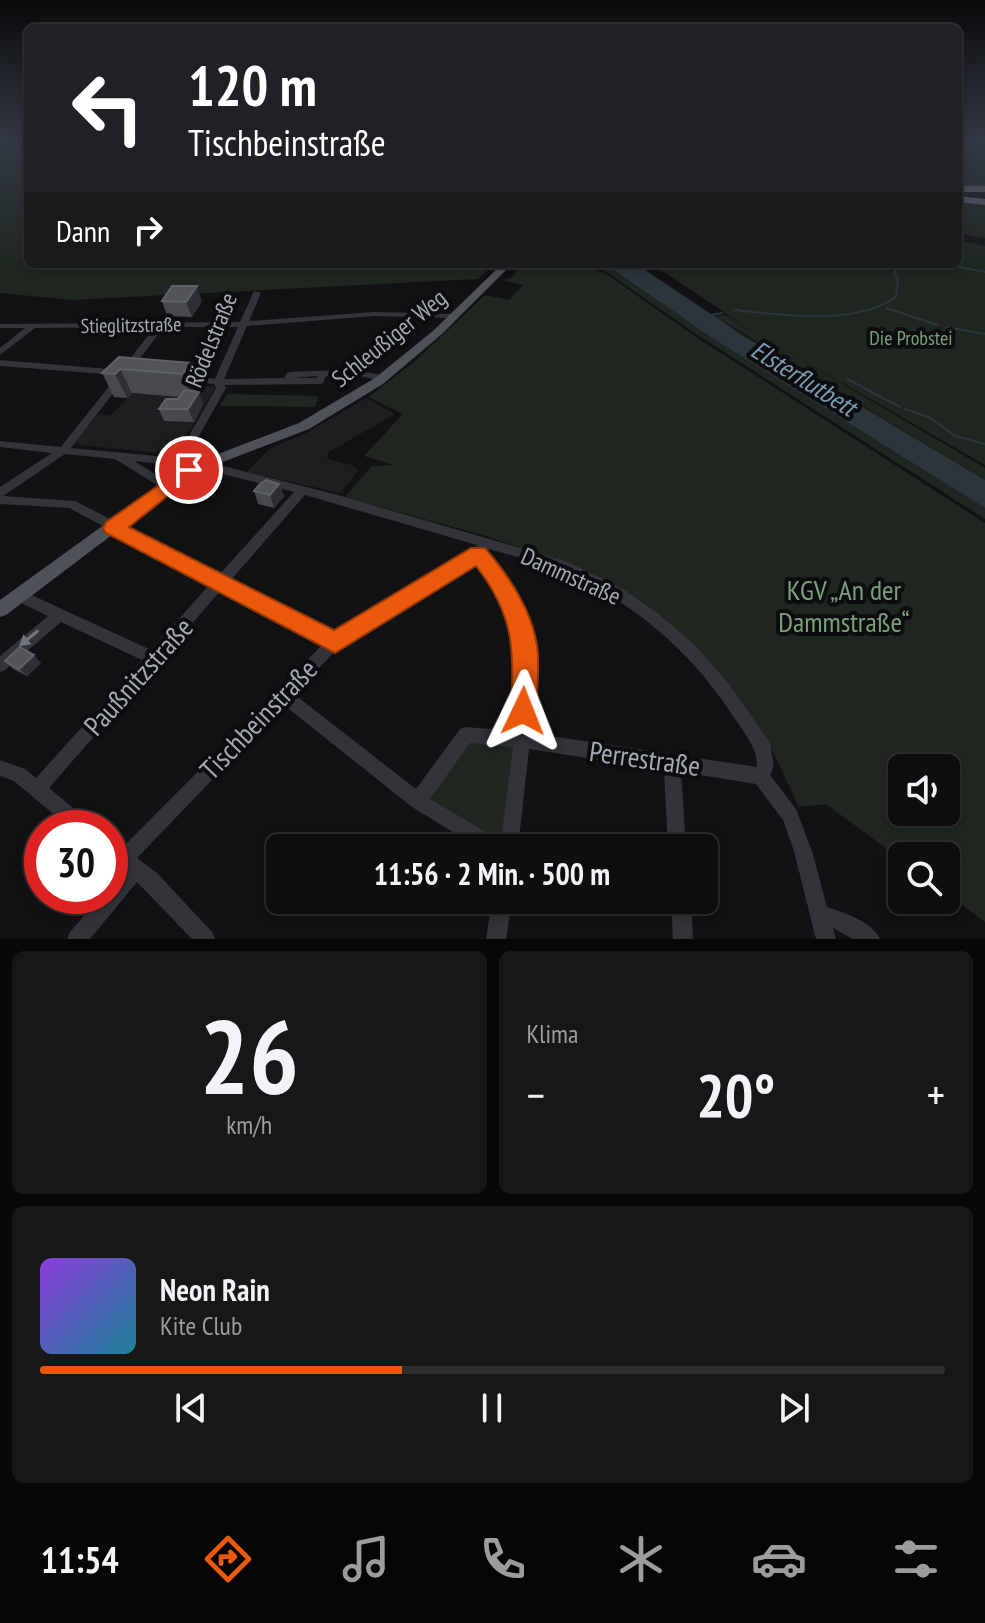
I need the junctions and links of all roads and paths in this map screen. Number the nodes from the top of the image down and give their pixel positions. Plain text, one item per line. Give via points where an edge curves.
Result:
1 (962, 189) edge
2 (985, 189) edge
3 (962, 198) edge
4 (985, 200) edge
5 (503, 268) edge
6 (257, 293) dead end
7 (454, 316) junction
8 (242, 324) junction
9 (161, 325) junction
10 (0, 326) edge
11 (33, 327) junction
12 (0, 352) edge
13 (0, 363) edge
14 (125, 372) junction
15 (141, 374) edge
16 (171, 377) edge
17 (382, 378) junction
18 (218, 382) junction
19 (0, 444) edge
20 (187, 448) dead end
21 (64, 450) junction
22 (118, 456) junction
23 (199, 464) junction
24 (167, 487) junction
25 (302, 490) junction
26 (0, 493) edge
27 (0, 500) edge
28 (113, 528) junction
29 (482, 548) junction
30 (222, 581) junction
31 (20, 596) junction
32 (0, 610) edge
33 (60, 614) junction
34 (335, 642) junction
35 (153, 658) junction
36 (0, 665) edge
37 (282, 694) junction
38 (522, 740) junction
39 (672, 763) junction
40 (0, 768) edge
41 (761, 776) junction
42 (37, 789) junction
43 (418, 801) junction
44 (62, 810) edge
45 (473, 834) edge
46 (511, 834) edge
47 (676, 834) edge
48 (128, 854) edge
49 (128, 864) edge
50 (91, 914) edge
51 (500, 914) edge
52 (682, 914) edge
53 (821, 914) junction
54 (77, 939) edge
55 (205, 939) edge
56 (496, 939) edge
57 (683, 939) edge
58 (826, 939) edge
59 (870, 939) edge

1 - 2 highway
3 - 4 highway
5 - 7 main road, Schleußiger Weg
6 - 8 street, Rödelstraße
7 - 8 street, Stieglitzstraße
7 - 17 main road, Schleußiger Weg
8 - 9 street, Stieglitzstraße
8 - 18 street, Rödelstraße
9 - 11 street, Stieglitzstraße
9 - 14 street
10 - 11 street, Stieglitzstraße
11 - 12 street
13 - 14 street
14 - 15 street
14 - 21 street
16 - 18 street
17 - 18 street via 322,374 290,375 288,381
17 - 23 main road, Schleußiger Weg via 304,426
18 - 20 street, Rödelstraße via 221,388
19 - 21 street, Dammstraße
21 - 22 street, Dammstraße
21 - 26 street
22 - 23 street, Dammstraße
22 - 24 street
23 - 24 main road
23 - 25 street, Dammstraße
24 - 28 main road
25 - 29 street, Dammstraße
25 - 30 street, Paußnitzstraße
27 - 28 street via 71,504
28 - 30 street
28 - 31 main road
29 - 34 street, Tischbeinstraße
29 - 38 street via 502,583 526,653
29 - 41 street, Dammstraße via 563,566 651,616 689,649 743,714 764,749
30 - 34 street
30 - 35 street, Paußnitzstraße
31 - 32 main road
31 - 33 street
33 - 35 street
33 -> 36 street
34 - 37 street, Tischbeinstraße
35 - 42 street, Paußnitzstraße
37 - 43 street
37 - 48 street, Tischbeinstraße
38 - 39 street, Perrestraße
38 - 43 street, Perrestraße via 466,735
38 - 46 street
39 - 41 street, Perrestraße
39 - 47 street
40 - 42 street
41 - 53 street via 790,815
42 - 44 street
43 - 45 street
49 - 55 street
50 - 54 street, Tischbeinstraße
51 - 56 street
52 - 57 street
53 - 58 street
53 - 59 street

